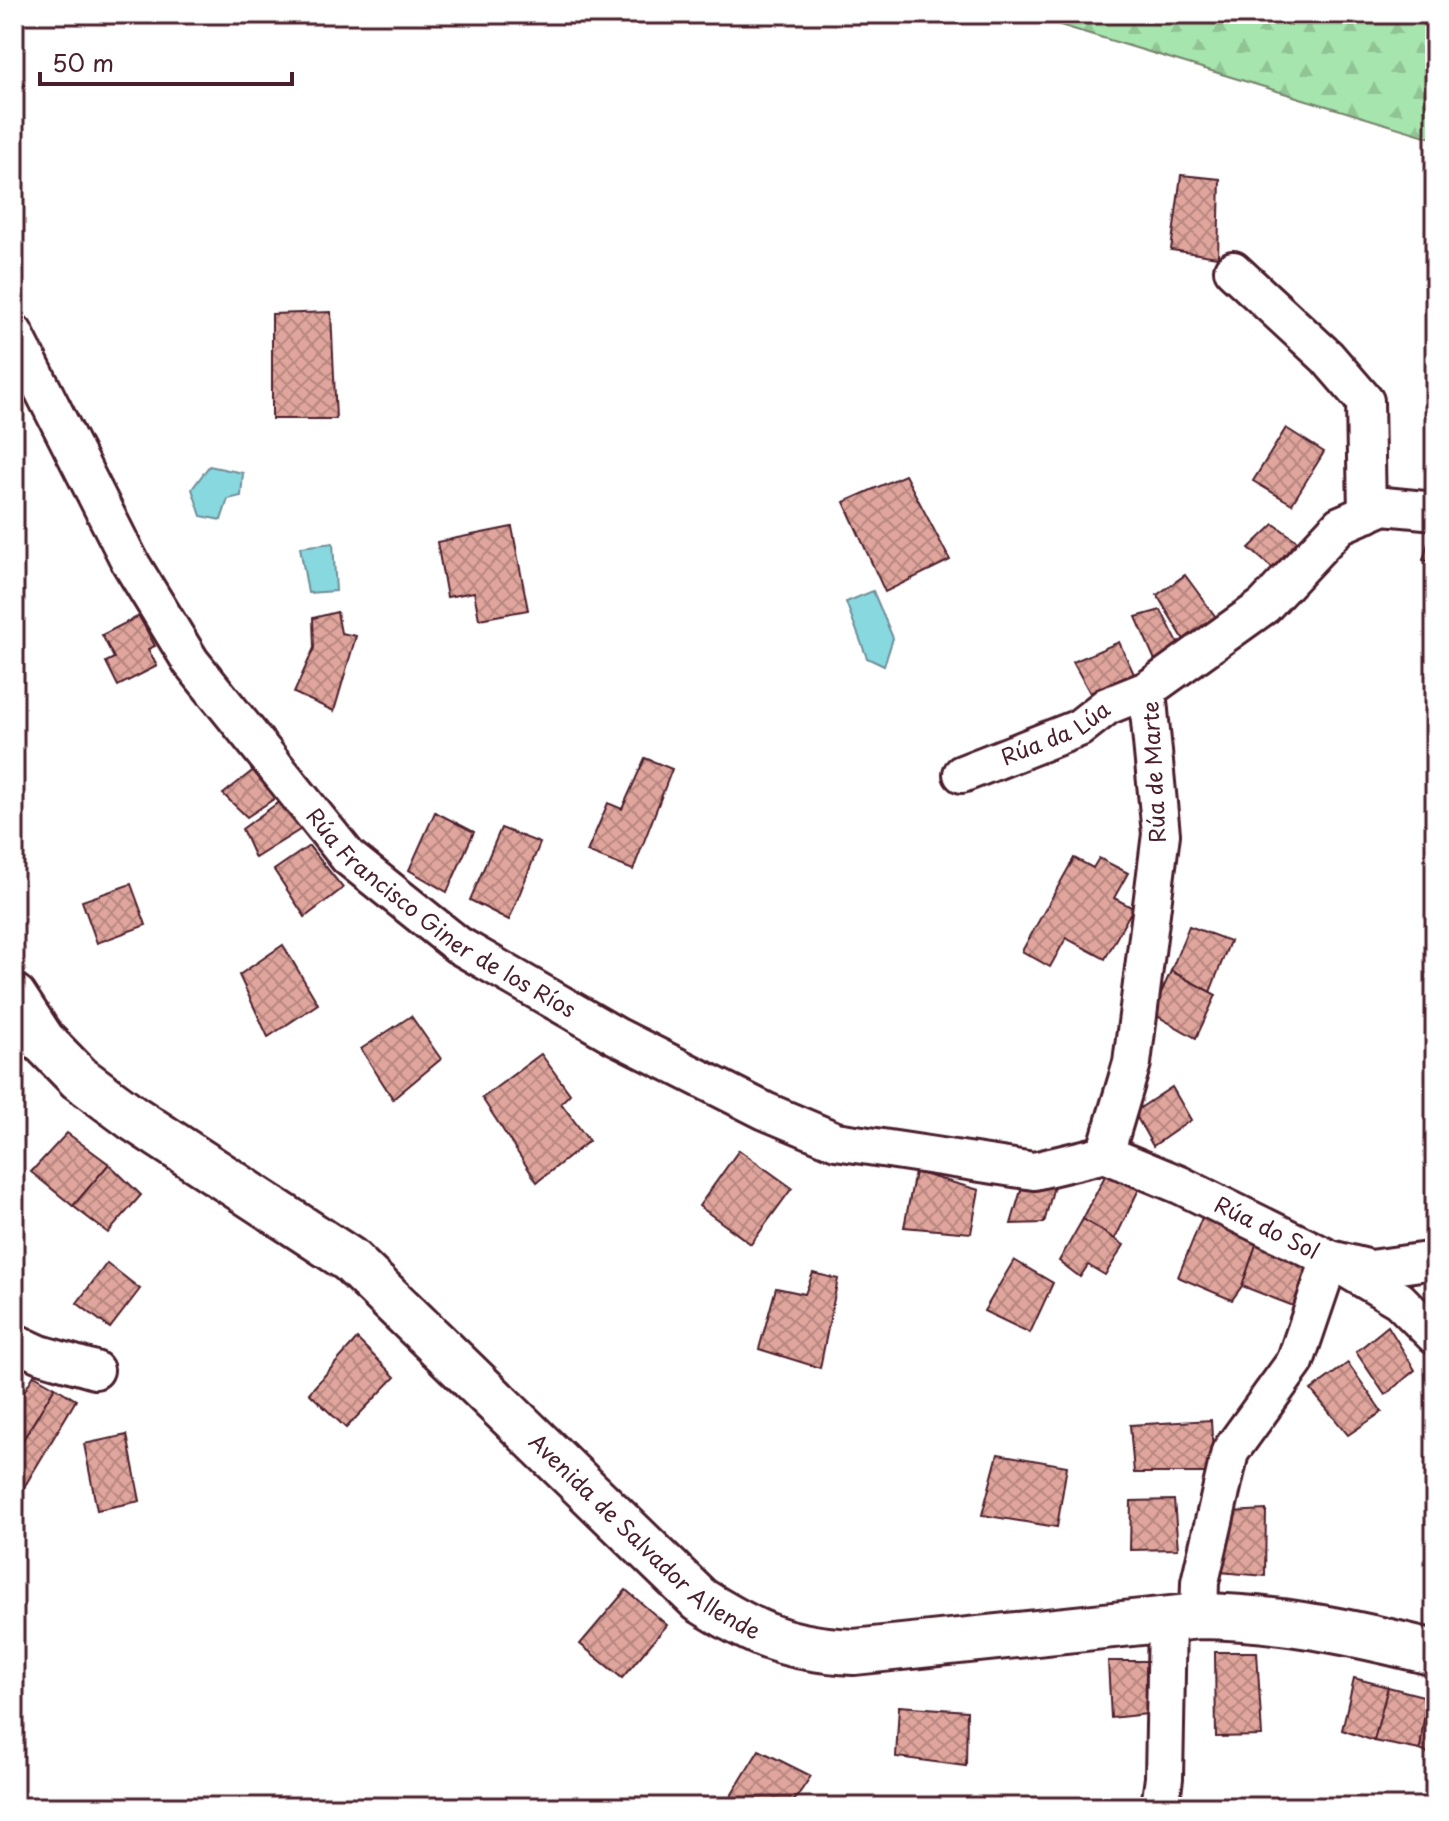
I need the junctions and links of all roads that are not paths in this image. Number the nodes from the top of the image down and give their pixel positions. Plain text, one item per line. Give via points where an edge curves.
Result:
1 (1233, 270) dead end
2 (14, 333) edge
3 (1435, 511) edge
4 (1367, 514) junction
5 (1147, 690) junction
6 (962, 774) dead end
7 (14, 997) edge
8 (1105, 1154) junction
9 (1330, 1259) junction
10 (1435, 1260) edge
11 (1435, 1336) edge
12 (14, 1342) edge
13 (95, 1370) dead end
14 (1183, 1618) junction
15 (1435, 1653) edge
16 (1160, 1807) edge

1 - 4 street via 1327,357 1365,401
2 - 8 street, Rúa Francisco Giner de los Ríos via 130,562 191,662 348,857 458,945 630,1043 836,1141 1034,1171
3 - 4 street, Rúa de Marte via 1384,506
4 - 5 street, Rúa de Marte via 1340,525 1264,606
5 - 6 street, Rúa da Lúa via 1107,706 1079,728
5 - 8 street, Rúa de Marte via 1161,834 1132,1063
7 - 14 street, Avenida de Salvador Allende via 42,1040 79,1078 350,1260 700,1600 740,1625 810,1650 854,1652
8 - 9 street, Rúa do Sol
9 - 10 street, Rúa do Sol via 1371,1269
9 - 11 street via 1399,1300
9 - 14 street via 1295,1362 1230,1452 1200,1582
12 - 13 street
14 - 15 street, Avenida de Salvador Allende via 1296,1621
14 - 16 street

